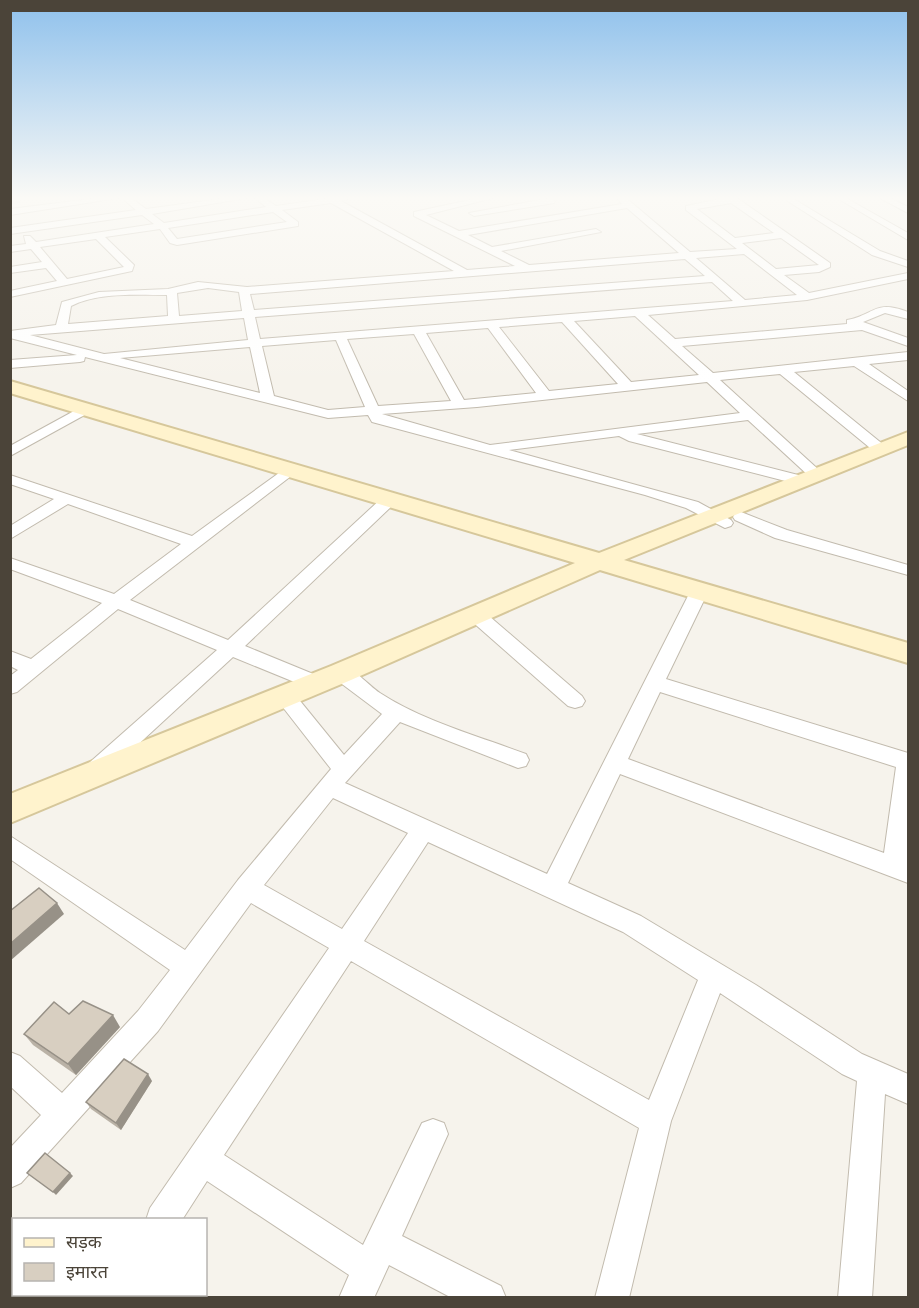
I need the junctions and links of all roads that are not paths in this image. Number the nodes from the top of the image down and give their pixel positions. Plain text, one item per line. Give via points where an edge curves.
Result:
1 (46, 259) edge
2 (123, 259) edge
3 (439, 259) edge
4 (509, 259) edge
5 (541, 259) edge
6 (569, 259) edge
7 (620, 259) edge
8 (691, 259) edge
9 (758, 259) edge
10 (818, 259) edge
11 (894, 259) edge
12 (50, 264) junction
13 (909, 264) edge
14 (525, 267) junction
15 (10, 270) edge
16 (463, 272) junction
17 (776, 272) junction
18 (610, 274) junction
19 (909, 276) edge
20 (713, 279) junction
21 (892, 280) junction
22 (64, 282) junction
23 (909, 287) edge
24 (247, 290) junction
25 (169, 292) junction
26 (10, 294) edge
27 (505, 295) junction
28 (807, 297) junction
29 (742, 303) junction
30 (909, 303) edge
31 (890, 309) junction
32 (638, 312) junction
33 (248, 314) junction
34 (909, 316) edge
35 (565, 318) junction
36 (840, 318) dead end
37 (174, 319) junction
38 (550, 319) junction
39 (491, 324) junction
40 (858, 324) junction
41 (61, 328) junction
42 (418, 330) junction
43 (11, 335) edge
44 (340, 336) junction
45 (909, 342) edge
46 (256, 343) junction
47 (672, 343) junction
48 (909, 356) edge
49 (93, 357) junction
50 (856, 362) junction
51 (10, 364) edge
52 (782, 369) junction
53 (707, 377) junction
54 (627, 386) junction
55 (10, 387) edge
56 (545, 395) junction
57 (909, 397) edge
58 (268, 400) junction
59 (460, 404) junction
60 (85, 409) junction
61 (372, 411) junction
62 (749, 416) junction
63 (622, 431) junction
64 (909, 438) edge
65 (484, 449) junction
66 (880, 449) junction
67 (909, 449) edge
68 (10, 452) edge
69 (290, 470) junction
70 (808, 477) junction
71 (10, 479) edge
72 (67, 498) junction
73 (388, 500) junction
74 (726, 518) junction
75 (10, 534) edge
76 (193, 542) junction
77 (10, 563) edge
78 (607, 565) junction
79 (909, 570) edge
80 (699, 592) junction
81 (116, 601) junction
82 (475, 614) junction
83 (231, 648) junction
84 (909, 653) edge
85 (10, 658) edge
86 (33, 668) junction
87 (329, 678) junction
88 (655, 683) junction
89 (10, 687) edge
90 (285, 696) junction
91 (575, 701) dead end
92 (396, 712) junction
93 (518, 760) dead end
94 (909, 762) edge
95 (615, 763) junction
96 (87, 778) junction
97 (336, 778) junction
98 (10, 809) edge
99 (424, 829) junction
100 (10, 846) edge
101 (902, 870) edge
102 (553, 887) junction
103 (248, 888) junction
104 (347, 946) junction
105 (190, 968) junction
106 (714, 974) junction
107 (10, 1066) edge
108 (872, 1073) junction
109 (909, 1089) edge
110 (64, 1115) junction
111 (656, 1121) junction
112 (433, 1134) dead end
113 (204, 1160) junction
114 (10, 1172) edge
115 (163, 1218) edge
116 (376, 1256) junction
117 (356, 1298) edge
118 (489, 1298) edge
119 (612, 1298) edge
120 (855, 1298) edge

1 - 12 street
2 - 22 street via 128,269
3 - 16 street
4 - 14 street
5 - 14 street
6 - 18 street
7 - 18 street
8 - 20 street
9 - 17 street
10 - 17 street via 826,265
11 - 13 street
12 - 15 street
12 - 22 street
14 - 16 street
16 - 24 street
16 - 27 street
17 - 28 street
18 - 20 street
18 - 27 street
19 - 21 street
20 - 29 street
21 - 23 street
21 - 28 street
22 - 26 street
24 - 25 street via 203,284
24 - 33 street via 244,293
25 - 37 street
25 - 41 street via 76,299 66,304
27 - 33 street
27 - 38 street
28 - 29 street
29 - 32 street
30 - 31 street
31 - 34 street
31 - 40 street via 880,308
32 - 35 street
32 - 47 street
33 - 37 street
33 - 46 street
35 - 38 street
35 - 54 street
36 - 40 street
37 - 41 street
38 - 39 street
39 - 42 street
39 - 56 street
40 - 45 street
40 - 47 street
41 - 43 street
42 - 44 street
42 - 59 street
43 - 49 street
44 - 46 street
44 - 61 street
46 - 49 street
46 - 58 street
47 - 53 street
48 - 50 street
49 - 51 street
49 - 58 street
50 - 52 street
50 - 57 street
52 - 53 street
52 - 66 street
53 - 54 street
53 - 62 street
54 - 56 street
55 - 60 street
56 - 59 street
58 - 61 street via 328,414
59 - 61 street
60 - 68 street
60 - 69 street
61 - 65 street via 381,421
62 - 63 street
62 - 70 street
63 - 65 street
63 - 70 street via 634,438
64 - 66 street
65 - 74 street via 651,492
66 - 70 street
67 - 74 street
69 - 73 street
69 - 76 street
70 - 74 street
71 - 72 street
72 - 75 street
72 - 76 street
73 - 78 street
73 - 83 street
74 - 78 street
74 - 79 street
76 - 81 street
77 - 81 street
78 - 80 street
78 - 82 street
80 - 84 street
80 - 88 street
81 - 83 street
81 - 86 street
82 - 87 street
82 - 91 street
83 - 87 street
83 - 96 street
85 - 86 street
86 - 89 street
87 - 90 street
87 - 92 street
88 - 94 street
88 - 95 street
90 - 96 street
90 - 97 street
92 - 93 street
92 - 97 street
94 - 101 street
95 - 101 street
95 - 102 street
96 - 98 street
97 - 99 street
97 - 103 street
99 - 102 street
99 - 104 street
100 - 105 street
102 - 106 street via 632,924
103 - 104 street
103 - 105 street
104 - 111 street
104 - 113 street
105 - 110 street
106 - 108 street via 817,1043
106 - 111 street
107 - 110 street
108 - 109 street
108 - 120 street
110 - 114 street
111 - 119 street
112 - 116 street
113 - 115 street
113 - 116 street
116 - 117 street
116 - 118 street

